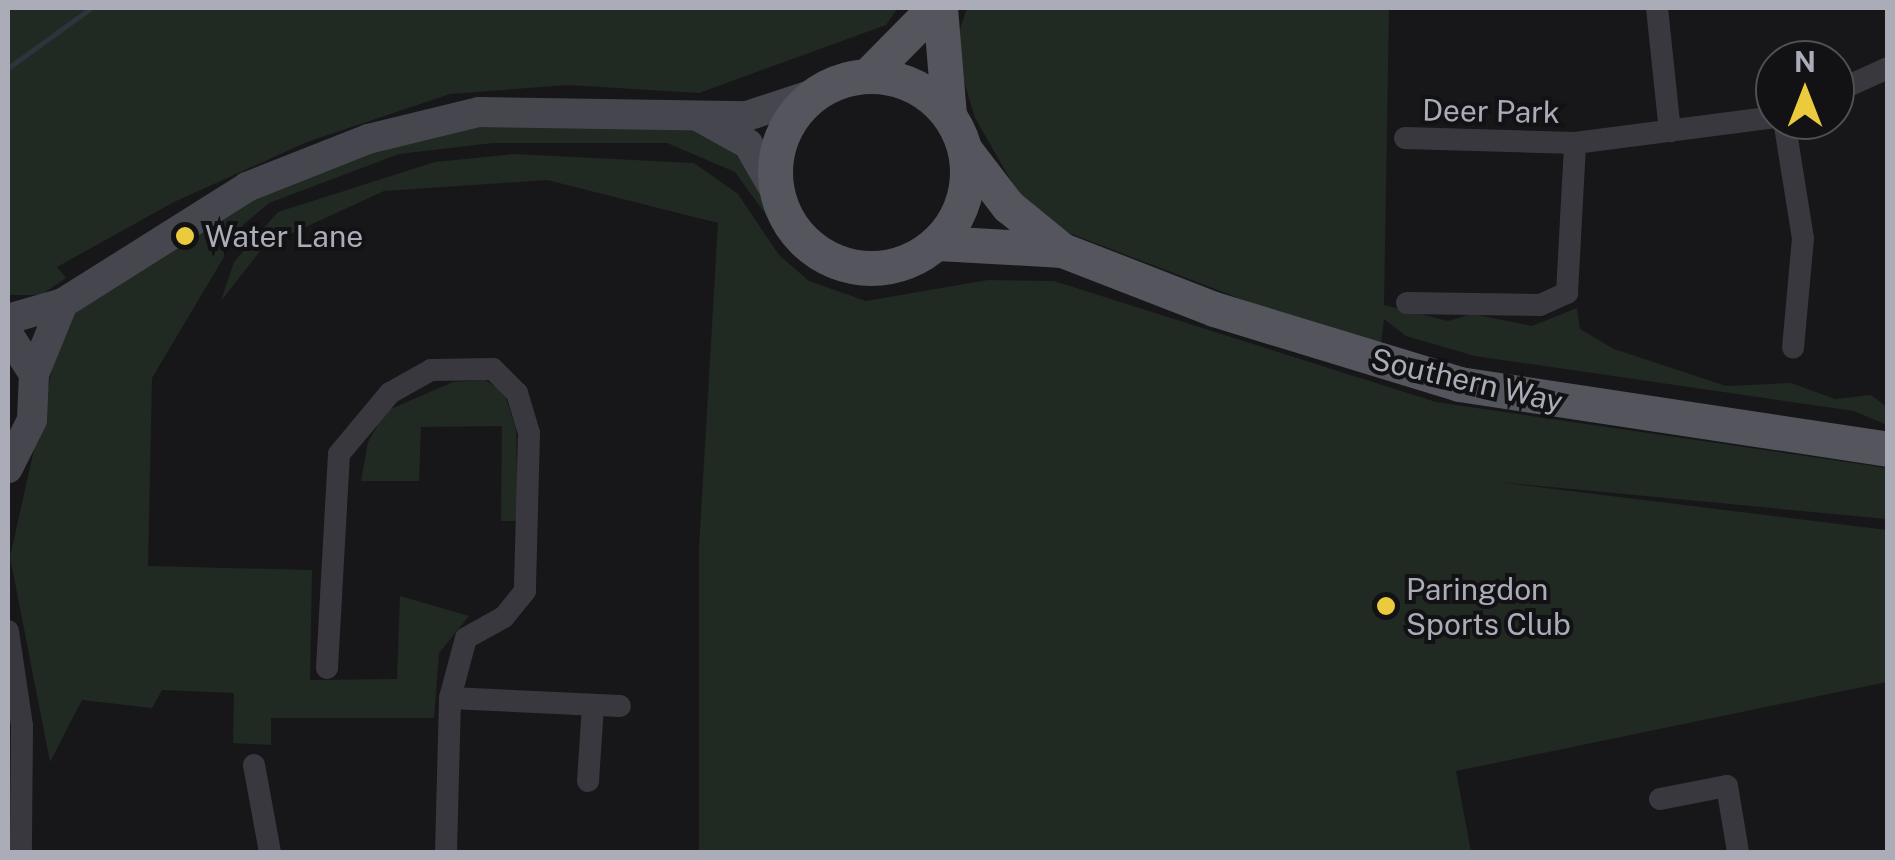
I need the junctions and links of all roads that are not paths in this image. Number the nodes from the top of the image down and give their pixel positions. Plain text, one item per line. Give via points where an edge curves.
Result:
1 (937, 8) edge
2 (1657, 8) edge
3 (1888, 68) edge
4 (867, 76) junction
5 (1855, 83) edge
6 (814, 94) junction
7 (694, 114) junction
8 (949, 114) junction
9 (1755, 119) edge
10 (1670, 130) junction
11 (1405, 138) dead end
12 (1787, 140) edge
13 (1575, 143) junction
14 (965, 150) junction
15 (777, 194) junction
16 (938, 243) junction
17 (1062, 250) junction
18 (63, 303) junction
19 (1408, 303) dead end
20 (8, 319) edge
21 (8, 334) edge
22 (1793, 348) dead end
23 (34, 374) junction
24 (1888, 449) edge
25 (8, 471) edge
26 (8, 631) edge
27 (327, 668) dead end
28 (450, 698) junction
29 (592, 705) junction
30 (620, 706) dead end
31 (254, 765) dead end
32 (588, 780) dead end
33 (1660, 799) dead end
34 (20, 852) edge
35 (270, 852) edge
36 (446, 852) edge
37 (1738, 852) edge

1 - 4 main road
1 - 8 main road
2 - 10 street
3 - 5 street
4 - 6 main road
4 - 8 main road via 916,87
6 - 7 main road via 777,113
6 - 15 main road via 777,150
7 - 15 main road via 748,144
7 - 18 main road via 479,112 368,139 248,187
8 - 14 main road
9 - 10 street, Deer Park
10 - 13 street, Deer Park
11 - 13 street, Deer Park
12 - 22 street via 1803,238
13 - 19 street, Deer Park via 1566,293 1540,306
14 - 16 main road via 962,205
14 - 17 main road, Southern Way via 1008,206
15 - 16 main road via 799,236 845,265 900,265
16 - 17 main road, Southern Way
17 - 24 main road, Southern Way via 1232,315 1459,384
18 - 20 main road
18 - 23 main road
21 - 23 main road
23 - 25 main road via 32,420
26 - 34 street via 22,726
27 - 28 street via 339,454 359,420 431,370 493,370 517,393 529,433 525,591 504,617 466,638
28 - 29 street
28 - 36 street
29 - 30 street
29 - 32 street
31 - 35 street
33 - 37 street via 1727,786

